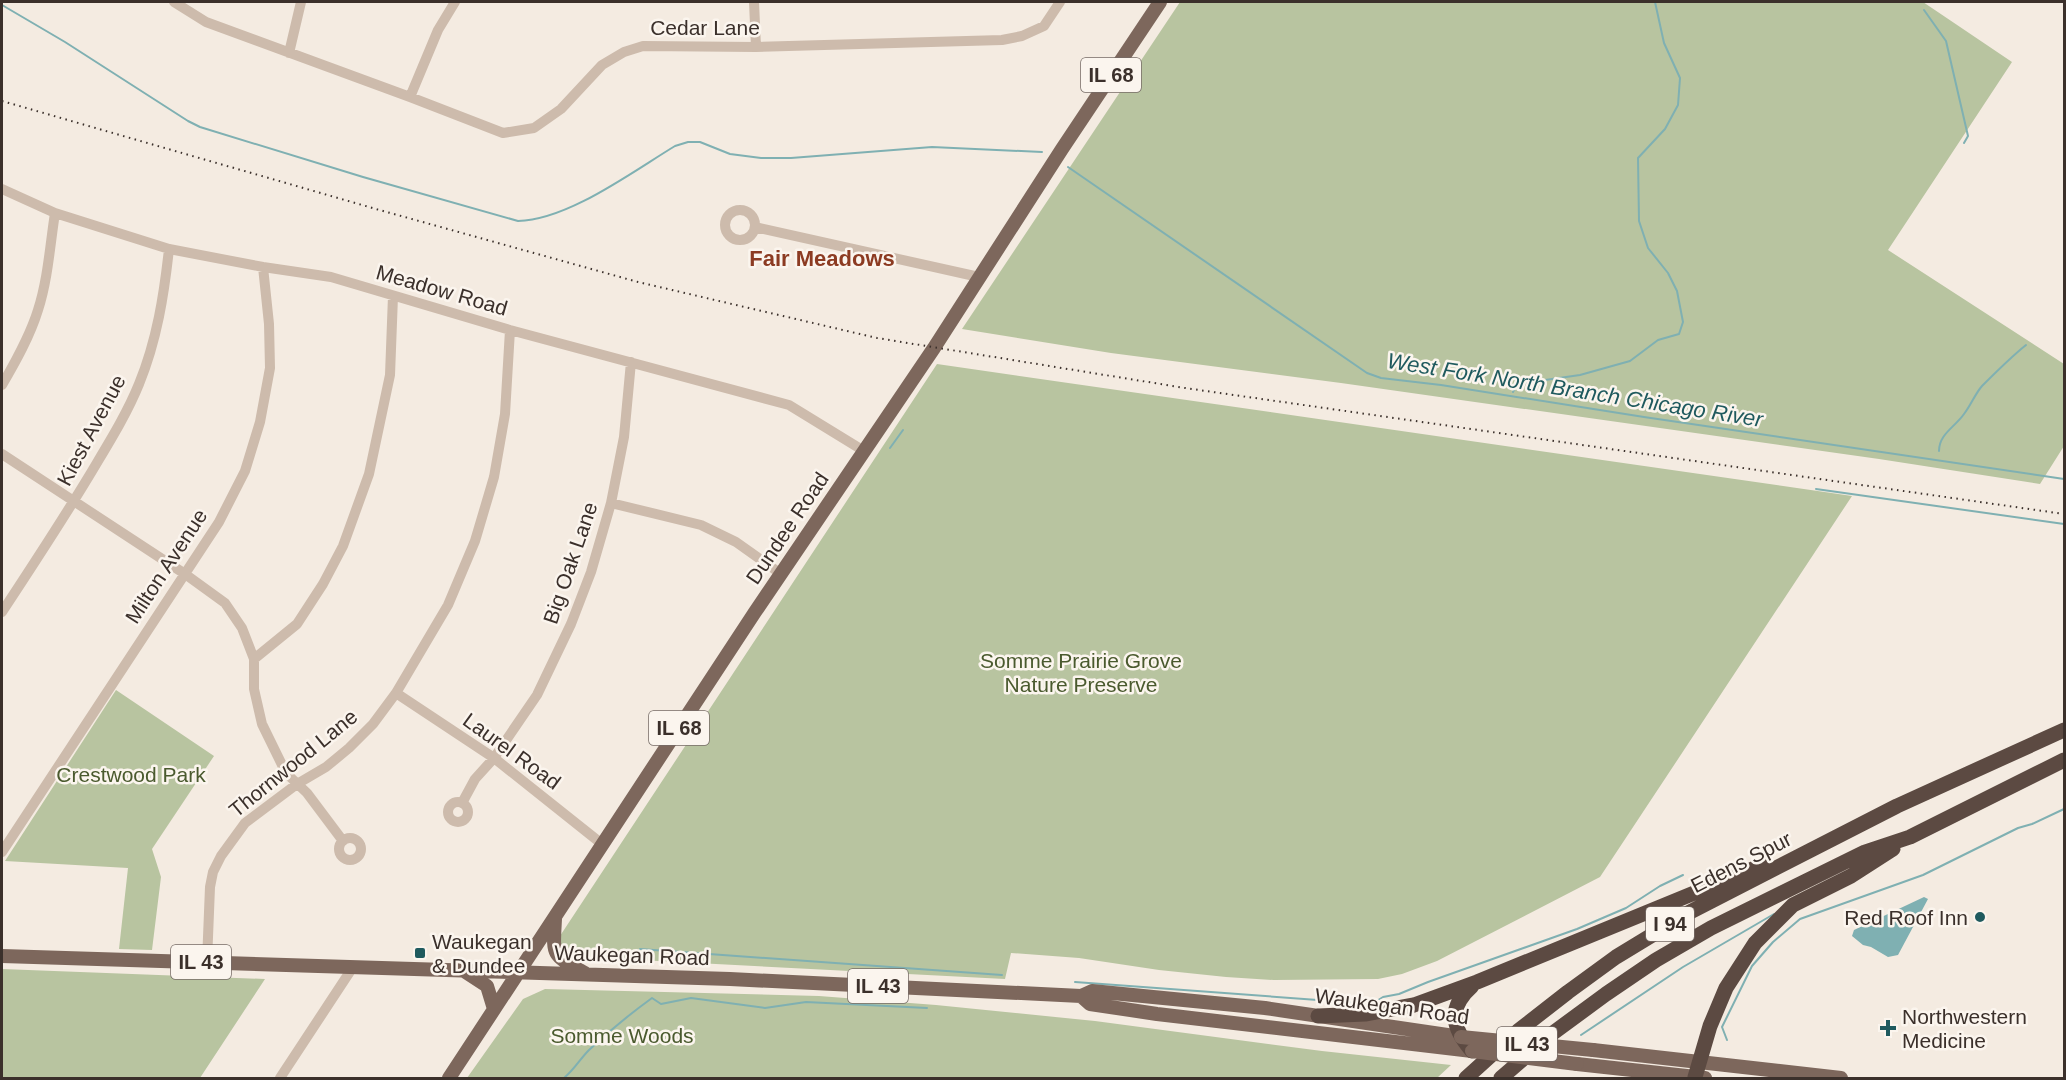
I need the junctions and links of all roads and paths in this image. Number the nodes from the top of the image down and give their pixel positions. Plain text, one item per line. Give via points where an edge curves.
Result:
1 (174, 2) edge
2 (301, 2) edge
3 (455, 2) edge
4 (754, 2) edge
5 (1060, 2) edge
6 (1160, 2) edge
7 (756, 47) junction
8 (289, 53) junction
9 (410, 97) junction
10 (2, 189) edge
11 (55, 213) junction
12 (755, 227) dead end
13 (169, 249) junction
14 (263, 267) junction
15 (979, 277) junction
16 (393, 296) junction
17 (510, 330) junction
18 (631, 362) junction
19 (2, 384) edge
20 (864, 451) junction
21 (2, 454) edge
22 (74, 502) junction
23 (611, 503) junction
24 (185, 574) junction
25 (781, 574) junction
26 (2, 612) edge
27 (254, 659) junction
28 (396, 693) junction
29 (2064, 730) edge
30 (494, 759) junction
31 (2064, 760) edge
32 (297, 784) junction
33 (462, 803) dead end
34 (1897, 806) junction
35 (1910, 837) junction
36 (344, 841) dead end
37 (602, 844) junction
38 (2, 852) edge
39 (555, 917) junction
40 (2, 956) edge
41 (207, 962) junction
42 (353, 967) junction
43 (462, 970) junction
44 (519, 972) junction
45 (586, 974) junction
46 (1477, 982) junction
47 (1081, 996) junction
48 (495, 1009) junction
49 (1318, 1016) junction
50 (1461, 1037) junction
51 (1472, 1051) junction
52 (1699, 1073) edge
53 (280, 1078) edge
54 (448, 1078) edge
55 (1466, 1078) edge
56 (1501, 1078) edge
57 (1841, 1078) edge

1 - 8 street, Cedar Lane via 206,22
2 - 8 street
3 - 9 street via 438,30
4 - 7 street
5 - 7 street, Cedar Lane via 1044,26 1002,40
6 - 15 main road, Dundee Road / IL 68
7 - 9 street, Cedar Lane via 643,46 624,52 602,65 561,109 534,128 503,133
8 - 9 street, Cedar Lane
10 - 11 street, Meadow Road
11 - 13 street, Meadow Road
11 - 19 street via 39,309
12 - 15 street
13 - 14 street, Meadow Road
13 - 22 street, Kiest Avenue via 163,304 140,383
14 - 16 street, Meadow Road via 331,277
14 - 24 street, Milton Avenue via 270,368 260,422 245,471 219,522
15 - 20 main road, Dundee Road / IL 68
16 - 17 street, Meadow Road
16 - 27 street via 390,375 369,474 343,546 297,624
17 - 18 street, Meadow Road
17 - 28 street, Thornwood Lane via 505,414 494,477 475,541 448,605
18 - 20 street, Meadow Road via 789,405
18 - 23 street, Big Oak Lane via 624,437
20 - 25 main road, Dundee Road / IL 68
21 - 22 street
22 - 24 street
22 - 26 street, Kiest Avenue
23 - 25 street via 701,525 736,542
23 - 30 street, Big Oak Lane via 571,624 537,695
24 - 27 street via 225,603 242,628
24 - 38 street, Milton Avenue
25 - 37 main road, Dundee Road / IL 68
27 - 32 street via 254,689 262,724 286,773
28 - 30 street, Laurel Road
28 - 32 street, Thornwood Lane via 349,748
29 - 34 highway, Edens Spur / I 94
30 - 33 street, Big Oak Lane via 475,779
30 - 37 street, Laurel Road
31 - 35 highway, I 94
32 - 36 street
32 - 41 street, Thornwood Lane via 245,823 221,856 210,887
34 - 46 highway
34 - 55 highway, Edens Spur / I 94 via 1690,912 1616,957 1518,1031
35 - 52 highway via 1851,876 1793,906 1755,944 1726,988 1710,1026
35 - 56 highway, I 94 via 1865,852 1711,928 1656,960 1566,1023
37 - 39 main road, Dundee Road / IL 68
39 - 44 main road, Dundee Road / IL 68
39 - 45 main road via 554,949 560,959
40 - 41 main road, Waukegan Road / IL 43
41 - 42 main road, Waukegan Road / IL 43
42 - 43 main road, Waukegan Road / IL 43
42 - 53 street
43 - 44 main road, Waukegan Road / IL 43
43 - 48 main road via 487,986
44 - 45 main road, Waukegan Road / IL 43
44 - 48 main road, Dundee Road / IL 68
45 - 47 main road, Waukegan Road / IL 43
46 - 49 highway via 1414,1005 1365,1014
46 - 50 highway via 1462,994 1456,1007 1456,1026
47 - 49 main road, Waukegan Road / IL 43 via 1092,992
47 - 51 main road, Waukegan Road / IL 43 via 1090,1004 1157,1014
48 - 54 main road, Dundee Road / IL 68
49 - 50 main road, Waukegan Road / IL 43
50 - 51 highway
50 - 52 main road, Waukegan Road / IL 43, bridge via 1593,1050
51 - 52 main road, Waukegan Road / IL 43, bridge
52 - 57 main road, IL 43

